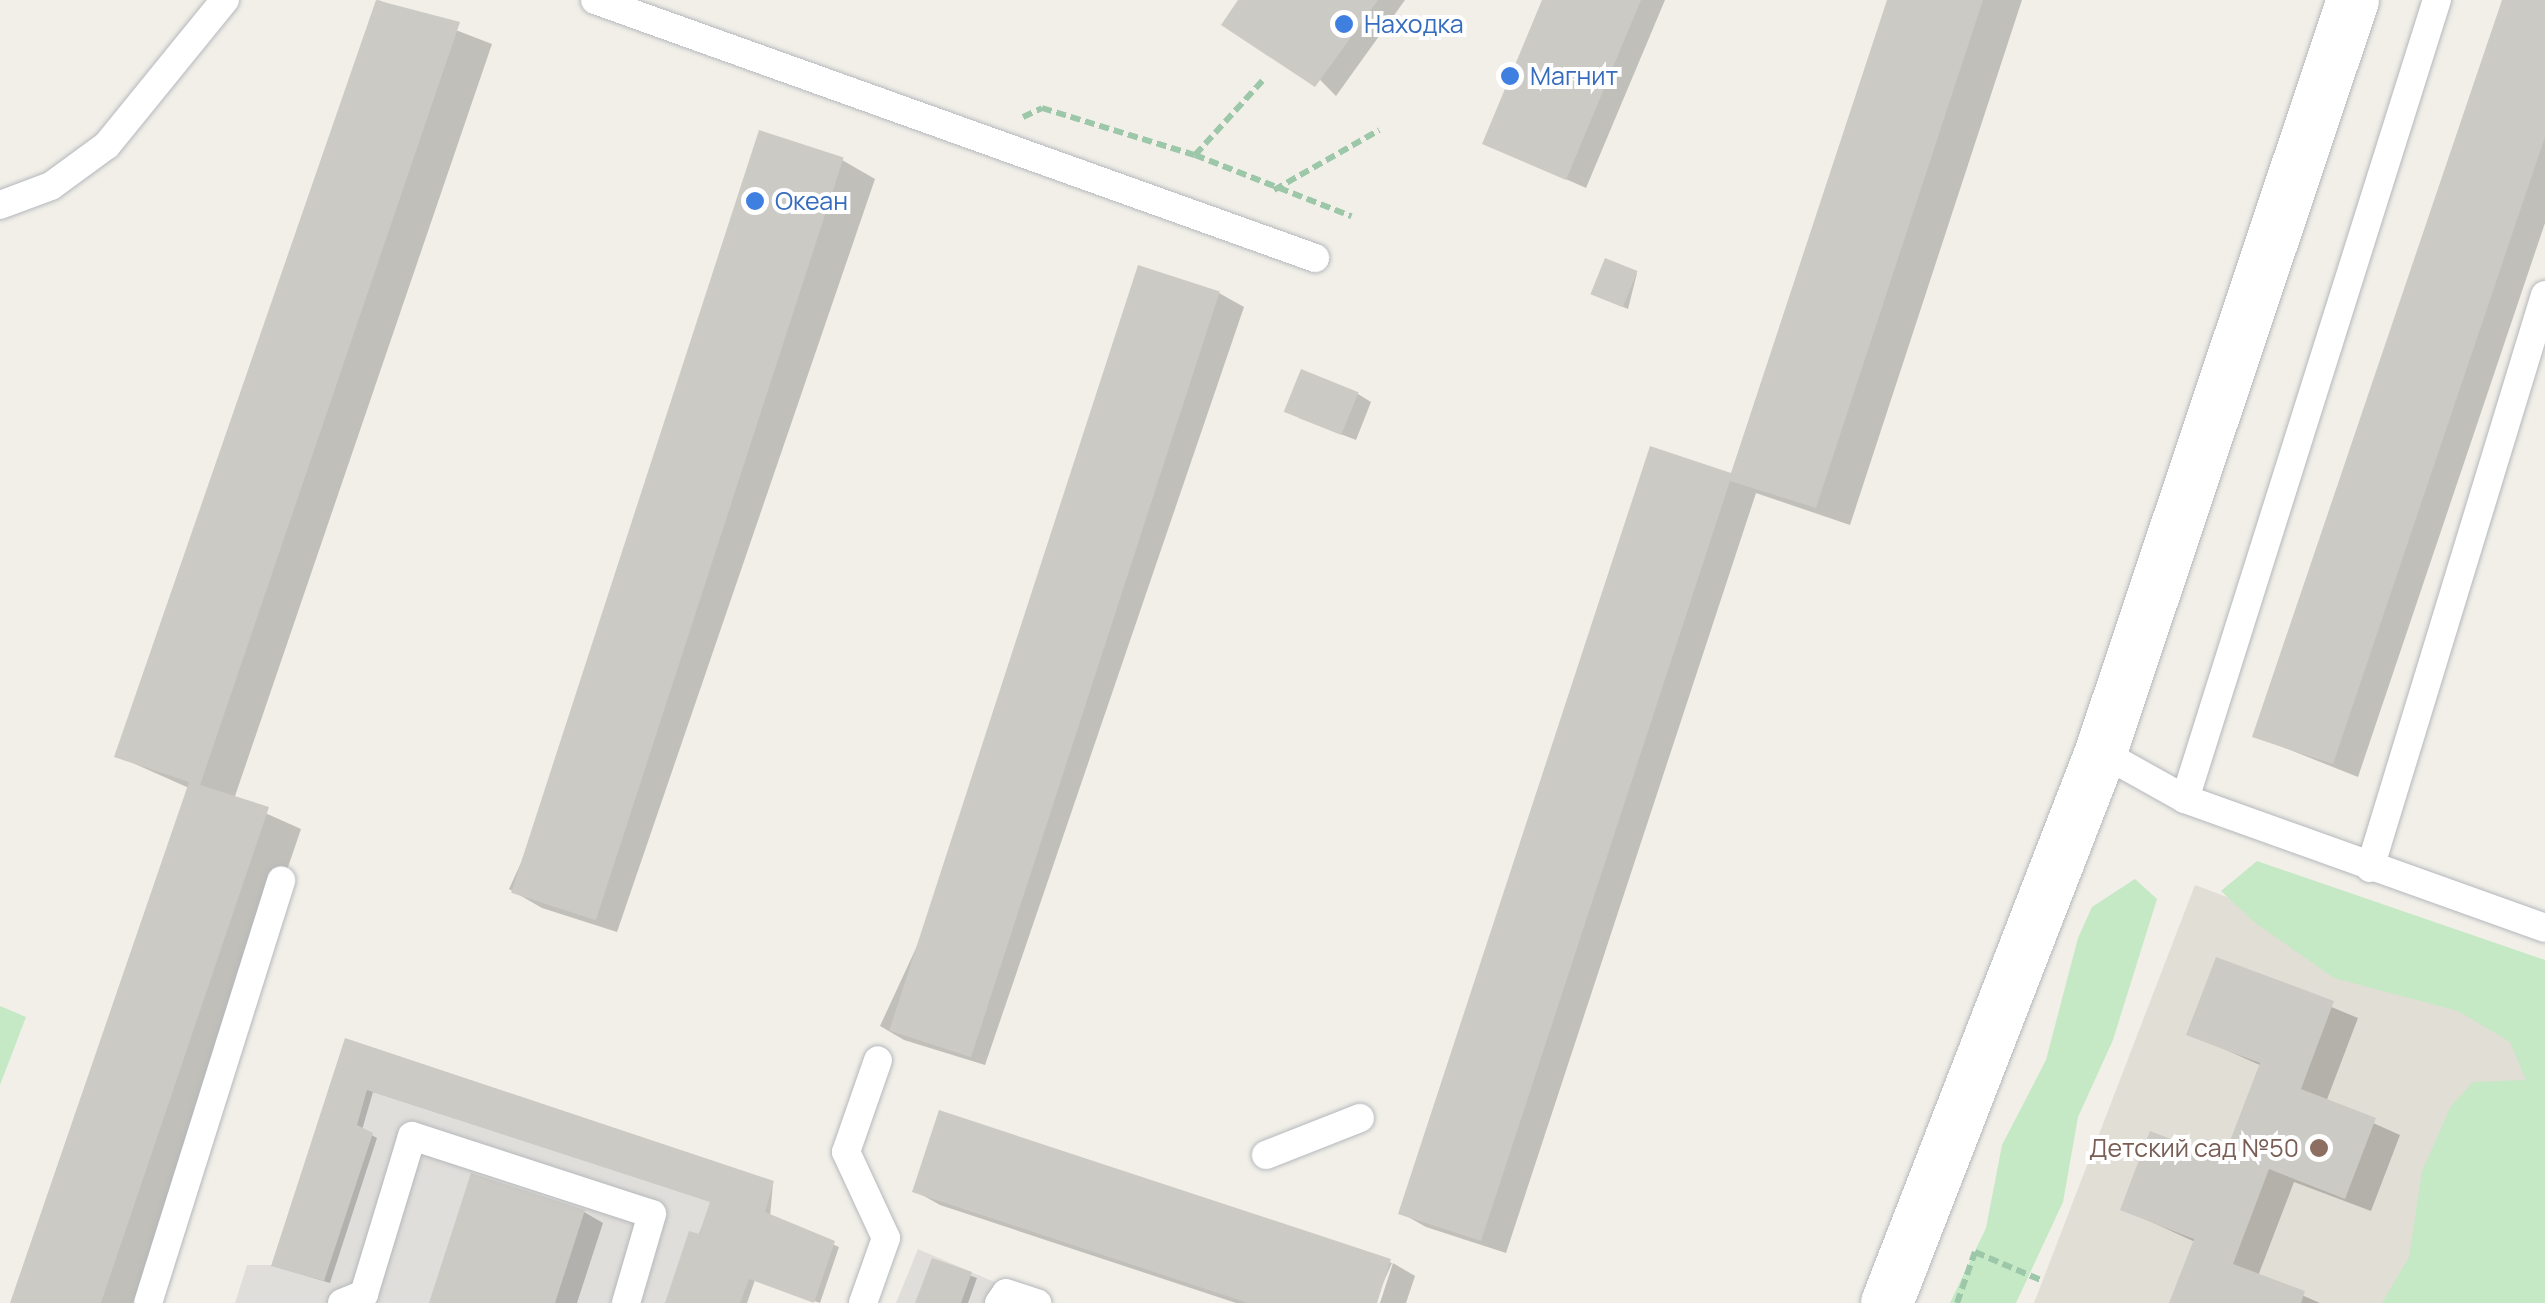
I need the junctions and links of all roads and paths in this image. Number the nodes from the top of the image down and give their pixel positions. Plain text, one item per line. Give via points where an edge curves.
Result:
1 (225, 0) edge
2 (595, 0) edge
3 (2353, 0) edge
4 (2437, 0) edge
5 (1263, 80) dead end
6 (1379, 130) dead end
7 (996, 147) junction
8 (1194, 154) junction
9 (1273, 190) junction
10 (0, 205) edge
11 (1351, 216) dead end
12 (1315, 258) dead end
13 (2545, 295) edge
14 (2102, 752) junction
15 (2185, 799) junction
16 (2370, 868) junction
17 (280, 880) dead end
18 (2545, 928) edge
19 (878, 1060) dead end
20 (1360, 1118) dead end
21 (1266, 1155) dead end
22 (2043, 1280) dead end
23 (148, 1303) edge
24 (342, 1303) edge
25 (626, 1303) edge
26 (863, 1303) edge
27 (998, 1303) edge
28 (1038, 1303) edge
29 (1887, 1303) edge
30 (1957, 1303) edge

1 - 10 lane via 107,145 50,186
2 - 7 lane
3 - 14 street
4 - 15 lane
5 - 8 path
6 - 9 path
7 - 8 path via 1014,122 1042,108
7 - 12 lane
8 - 9 path
9 - 11 path
13 - 16 lane
14 - 15 lane
14 - 29 street
15 - 16 lane
16 - 18 lane
17 - 23 lane
19 - 26 lane via 846,1152 886,1238
20 - 21 lane
22 - 30 path via 1976,1252
24 - 25 lane via 364,1294 412,1136 652,1214
27 - 28 lane via 1006,1293

